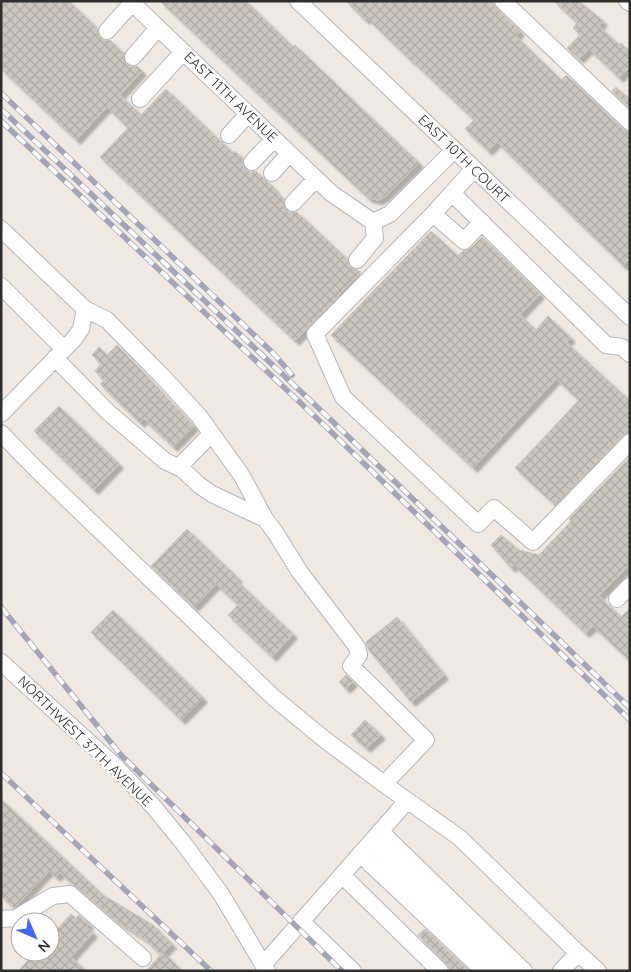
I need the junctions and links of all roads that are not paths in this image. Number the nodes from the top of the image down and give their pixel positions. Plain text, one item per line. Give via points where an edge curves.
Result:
1 (298, 1) edge
2 (503, 1) edge
3 (131, 2) edge
4 (158, 28) junction
5 (107, 31) dead end
6 (183, 52) junction
7 (133, 57) dead end
8 (140, 99) dead end
9 (248, 114) junction
10 (630, 122) edge
11 (229, 135) dead end
12 (274, 139) junction
13 (454, 150) junction
14 (290, 154) junction
15 (252, 162) dead end
16 (474, 169) junction
17 (272, 173) dead end
18 (316, 179) junction
19 (452, 193) junction
20 (293, 203) dead end
21 (433, 214) junction
22 (373, 222) junction
23 (482, 222) junction
24 (1, 229) edge
25 (357, 260) dead end
26 (1, 286) edge
27 (85, 309) junction
28 (630, 317) edge
29 (59, 354) junction
30 (630, 354) edge
31 (1, 414) edge
32 (1, 433) edge
33 (211, 434) junction
34 (630, 442) edge
35 (179, 467) junction
36 (265, 520) junction
37 (630, 586) edge
38 (618, 599) dead end
39 (1, 662) edge
40 (384, 784) junction
41 (407, 801) junction
42 (371, 842) junction
43 (342, 875) junction
44 (1, 918) edge
45 (301, 921) junction
46 (578, 953) junction
47 (143, 958) dead end
48 (265, 968) edge
49 (353, 971) edge
50 (440, 971) edge
51 (484, 971) edge
52 (504, 971) edge
53 (524, 971) edge
54 (561, 971) edge
55 (598, 971) edge

1 - 13 street, EAST 10TH COURT
2 - 10 street
3 - 4 street, EAST 11TH AVENUE
3 - 5 street
4 - 6 street, EAST 11TH AVENUE
4 - 7 street
6 - 8 street
6 - 9 street, EAST 11TH AVENUE
9 - 11 street
9 - 12 street, EAST 11TH AVENUE
12 - 14 street, EAST 11TH AVENUE
12 - 15 street
13 - 16 street, EAST 10TH COURT
13 - 22 street via 390,214
14 - 17 street
14 - 18 street, EAST 11TH AVENUE
16 - 19 street
16 - 28 street, EAST 10TH COURT
18 - 20 street
18 - 22 street, EAST 11TH AVENUE
19 - 21 street
19 - 23 street
21 - 23 street via 464,241
21 - 34 street via 315,334 343,397 478,524 494,508 533,542
22 - 25 street via 375,238
23 - 30 street via 606,345 622,347
24 - 27 street
26 - 29 street
27 - 29 street via 81,329
27 - 33 street via 107,320 191,406
29 - 31 street
29 - 35 street via 98,402 165,461
32 - 40 street via 266,691
33 - 35 street
33 - 36 street via 242,476
35 - 36 street via 205,490
36 - 40 street via 305,580 359,650 351,666 426,740
37 - 38 street
39 - 48 street, NORTHWEST 37TH AVENUE via 116,767 153,806 221,894
40 - 41 street
41 - 42 street
41 - 46 street via 460,838
42 - 43 street
42 - 51 street
42 - 52 street
42 - 53 street
43 - 45 street
43 - 50 street
44 - 47 street via 16,918 53,896 70,894
45 - 48 street
45 - 49 street
46 - 54 street
46 - 55 street

